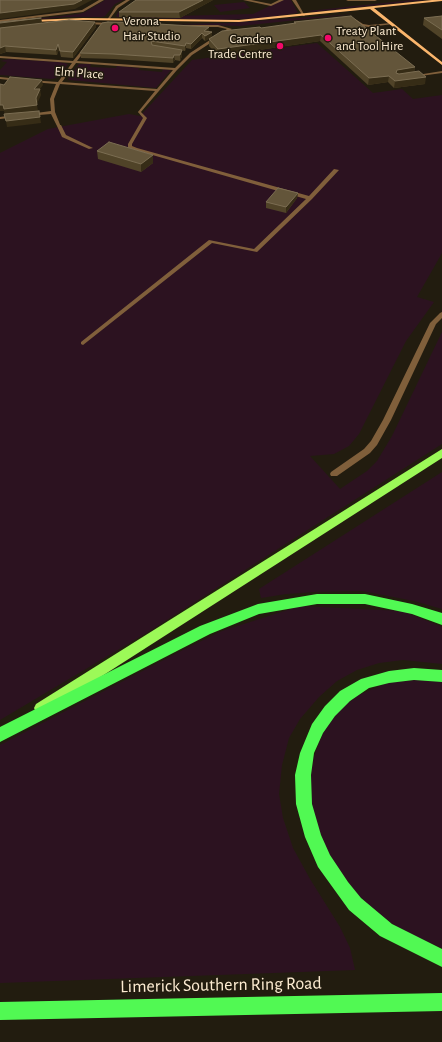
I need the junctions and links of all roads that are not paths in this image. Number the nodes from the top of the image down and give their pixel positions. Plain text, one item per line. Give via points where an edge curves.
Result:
1 (102, 0) edge
2 (128, 0) edge
3 (247, 0) edge
4 (282, 0) edge
5 (294, 0) edge
6 (348, 0) edge
7 (375, 0) edge
8 (442, 0) edge
9 (400, 5) junction
10 (371, 8) junction
11 (345, 10) junction
12 (360, 13) dead end
13 (304, 15) junction
14 (372, 15) dead end
15 (383, 18) junction
16 (108, 19) junction
17 (349, 19) edge
18 (0, 21) edge
19 (102, 23) junction
20 (169, 24) junction
21 (391, 24) junction
22 (147, 25) edge
23 (0, 26) edge
24 (35, 26) edge
25 (162, 26) edge
26 (174, 26) edge
27 (180, 26) edge
28 (96, 32) edge
29 (92, 38) edge
30 (184, 53) edge
31 (191, 54) junction
32 (0, 57) edge
33 (74, 62) junction
34 (442, 64) edge
35 (176, 69) junction
36 (442, 72) edge
37 (406, 77) edge
38 (0, 78) edge
39 (22, 80) edge
40 (30, 80) edge
41 (59, 83) junction
42 (157, 90) junction
43 (53, 112) junction
44 (0, 118) edge
45 (91, 148) dead end
46 (336, 170) dead end
47 (310, 198) junction
48 (442, 314) edge
49 (83, 343) dead end
50 (442, 453) edge
51 (334, 474) dead end
52 (442, 619) edge
53 (442, 676) edge
54 (0, 734) edge
55 (442, 958) edge
56 (442, 1002) edge
57 (0, 1011) edge

1 - 18 street via 83,11
2 - 16 street via 117,6
3 - 4 street via 270,5
5 - 13 street
6 - 7 street
8 - 9 main road
9 - 10 main road
9 - 15 main road via 386,11
10 - 11 main road
10 - 15 main road
11 - 12 main road
11 - 13 main road
13 - 20 main road
14 - 15 main road
15 - 21 main road
16 - 20 main road
16 - 23 main road via 54,20
17 - 21 street via 369,26
19 - 22 street
19 - 24 street
19 - 28 street
20 - 25 street
20 - 26 street
21 - 34 main road
27 - 31 street via 219,26 230,29
29 - 33 street
30 - 31 street
31 - 35 street
32 - 33 street
33 - 35 street
33 - 41 street
35 - 42 street
36 - 37 street
38 - 39 street
40 - 41 street, Elm Place
41 - 42 street, Elm Place
41 - 43 street via 52,99
42 - 47 street via 140,112 145,118 130,147
43 - 44 street
43 - 45 street via 64,136
46 - 47 street
47 - 49 street via 255,251 211,241
48 - 51 street via 433,323 374,443 367,451
50 - 54 highway
52 - 54 highway via 412,608 365,599 317,599 258,610 206,630
53 - 55 highway via 389,676 366,684 345,696 317,729 307,753 303,775 304,804 312,832 324,861 342,888 355,904 386,930
56 - 57 highway, Limerick Southern Ring Road

